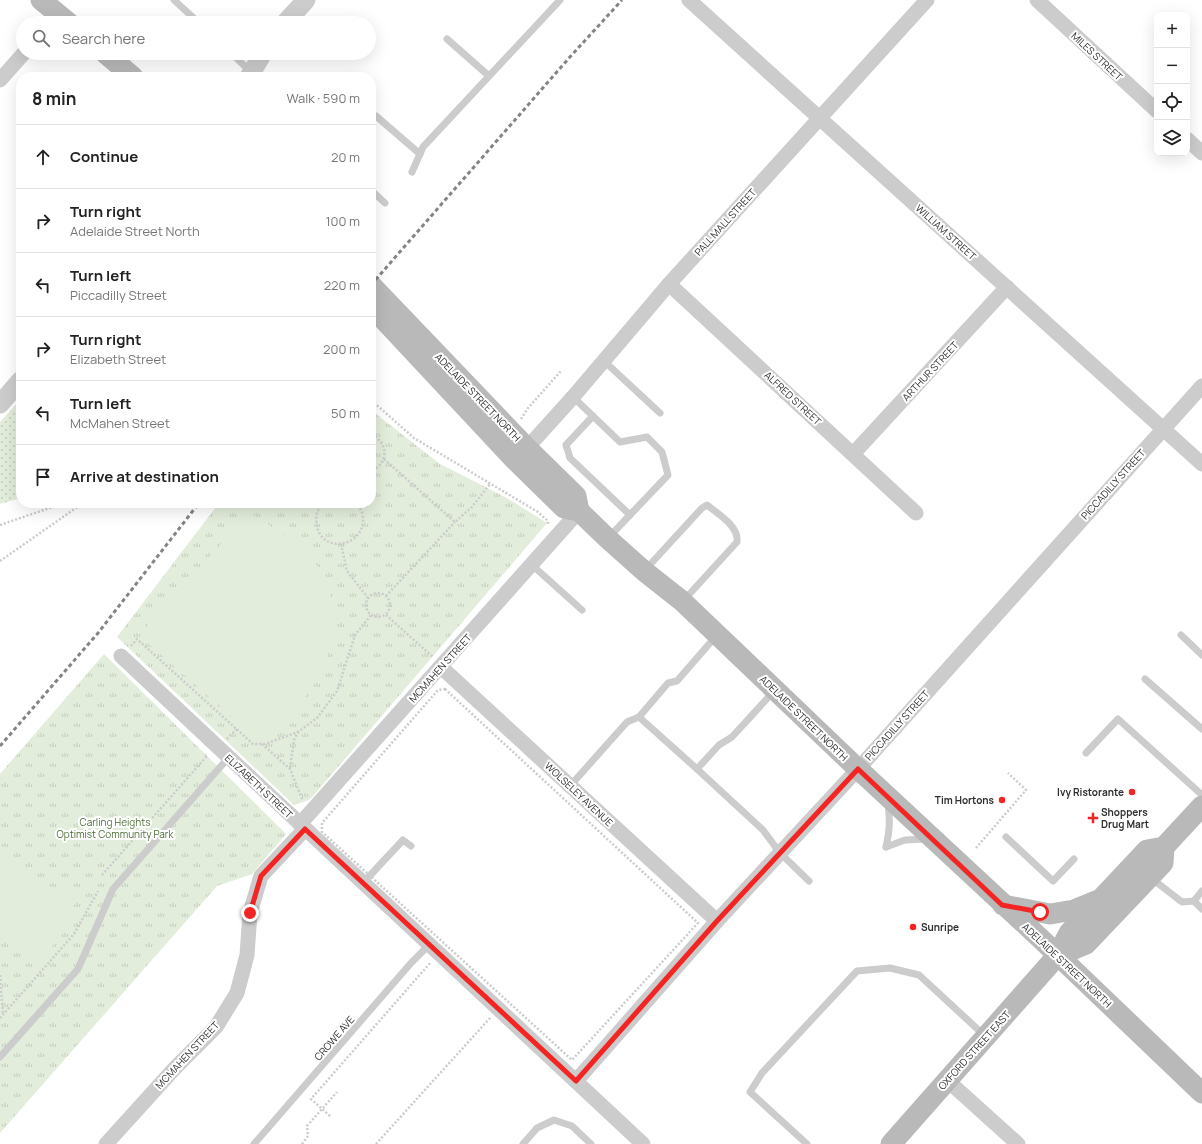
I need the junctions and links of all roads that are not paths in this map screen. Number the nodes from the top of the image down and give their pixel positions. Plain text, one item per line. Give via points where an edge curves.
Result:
1 (41, 0) edge
2 (174, 0) edge
3 (306, 0) edge
4 (560, 0) edge
5 (689, 0) edge
6 (927, 0) edge
7 (1036, 0) edge
8 (56, 16) edge
9 (191, 16) edge
10 (291, 16) edge
11 (447, 39) dead end
12 (18, 60) edge
13 (103, 60) edge
14 (113, 60) edge
15 (237, 60) edge
16 (259, 60) edge
17 (114, 72) edge
18 (127, 72) edge
19 (247, 72) edge
20 (252, 72) edge
21 (489, 76) junction
22 (0, 80) edge
23 (1154, 108) edge
24 (376, 116) dead end
25 (820, 118) junction
26 (1190, 142) edge
27 (1202, 153) edge
28 (420, 154) junction
29 (412, 172) dead end
30 (376, 194) edge
31 (385, 202) dead end
32 (669, 284) junction
33 (1007, 288) junction
34 (376, 290) edge
35 (376, 311) edge
36 (604, 361) junction
37 (16, 386) edge
38 (1202, 386) edge
39 (573, 397) junction
40 (0, 404) edge
41 (660, 414) dead end
42 (593, 416) junction
43 (1163, 428) junction
44 (527, 448) junction
45 (853, 454) junction
46 (1202, 464) edge
47 (579, 511) junction
48 (916, 513) dead end
49 (630, 515) junction
50 (607, 538) junction
51 (532, 565) junction
52 (644, 571) junction
53 (682, 602) junction
54 (582, 610) dead end
55 (718, 635) junction
56 (1181, 635) dead end
57 (126, 651) road end
58 (1202, 655) edge
59 (441, 667) junction
60 (1145, 679) dead end
61 (775, 690) junction
62 (639, 716) junction
63 (1202, 729) edge
64 (1086, 753) dead end
65 (229, 757) junction
66 (697, 769) junction
67 (858, 769) junction
68 (570, 786) junction
69 (887, 797) junction
70 (1201, 807) edge
71 (305, 823) junction
72 (1006, 837) dead end
73 (932, 839) junction
74 (411, 846) dead end
75 (1164, 847) junction
76 (780, 854) junction
77 (1074, 859) dead end
78 (1150, 877) junction
79 (366, 879) junction
80 (809, 881) dead end
81 (1202, 891) edge
82 (1102, 898) junction
83 (1194, 901) junction
84 (1002, 905) junction
85 (1202, 909) edge
86 (717, 921) junction
87 (429, 945) junction
88 (1057, 956) junction
89 (986, 1036) junction
90 (0, 1057) edge
91 (947, 1080) junction
92 (576, 1081) junction
93 (1202, 1093) edge
94 (106, 1144) edge
95 (254, 1144) edge
96 (523, 1144) edge
97 (591, 1144) edge
98 (643, 1144) edge
99 (807, 1144) edge
100 (891, 1144) edge
101 (1018, 1144) edge

1 - 8 main road
2 - 9 lane
3 - 10 street
4 - 21 lane
5 - 25 street, WILLIAM STREET
6 - 25 street, PALL MALL STREET
7 - 23 street, MILES STREET
11 - 21 lane
12 - 22 street
13 - 17 main road
14 - 18 main road
15 - 19 lane
16 - 20 street
21 - 28 lane
24 - 28 lane
25 - 32 street, PALL MALL STREET
25 - 33 street, WILLIAM STREET
26 - 27 street
28 - 29 lane
30 - 31 lane
32 - 36 street, PALL MALL STREET
32 - 45 street, ALFRED STREET
33 - 43 street, WILLIAM STREET
33 - 45 street, ARTHUR STREET
34 - 44 main road, ADELAIDE STREET NORTH
35 - 47 main road, ADELAIDE STREET NORTH via 515,460 564,508
36 - 39 street, PALL MALL STREET
36 - 41 lane
37 - 40 street
38 - 43 street, PICCADILLY STREET
39 - 42 lane
39 - 44 street, PALL MALL STREET
42 - 49 lane via 566,445 570,458
42 - 49 lane via 620,442 646,437 662,452 668,475
43 - 46 street, WILLIAM STREET
43 - 67 street, PICCADILLY STREET
44 - 47 main road, ADELAIDE STREET NORTH via 576,496
45 - 48 street, ALFRED STREET
47 - 50 main road, ADELAIDE STREET NORTH
47 - 51 street, MCMAHEN STREET
49 - 50 lane
50 - 52 main road, ADELAIDE STREET NORTH
51 - 54 lane
51 - 59 street, MCMAHEN STREET
52 - 53 main road, ADELAIDE STREET NORTH
52 - 53 lane via 702,508 708,505 732,527 738,536 737,542
53 - 55 main road, ADELAIDE STREET NORTH
55 - 61 main road, ADELAIDE STREET NORTH
55 - 62 lane via 678,681 668,683
56 - 58 lane
57 - 65 street, ELIZABETH STREET
59 - 68 street, WOLSELEY AVENUE
59 - 71 street, MCMAHEN STREET
60 - 63 lane
61 - 66 lane
61 - 67 main road, ADELAIDE STREET NORTH
62 - 66 lane
62 - 68 lane via 627,722
64 - 70 lane via 1118,719
65 - 71 street, ELIZABETH STREET
65 - 90 lane via 113,889 78,969
66 - 76 lane via 763,830
67 - 69 main road, ADELAIDE STREET NORTH
67 - 76 street, PICCADILLY STREET
68 - 86 street, WOLSELEY AVENUE
69 - 73 main road, ADELAIDE STREET NORTH
69 - 73 lane via 890,822 886,846 905,840
70 - 75 main road
71 - 79 street, ELIZABETH STREET
71 - 94 street, MCMAHEN STREET via 261,876 250,913 247,955 237,993 216,1027
72 - 77 lane via 1053,881
73 - 84 main road, ADELAIDE STREET NORTH
74 - 79 lane via 403,840
75 - 78 main road, OXFORD STREET EAST via 1163,863
75 - 82 main road, OXFORD STREET EAST via 1147,850
76 - 80 lane
76 - 86 street, PICCADILLY STREET
78 - 83 lane via 1182,902
78 - 88 main road, OXFORD STREET EAST via 1086,944
79 - 87 street, ELIZABETH STREET
81 - 83 lane
82 - 84 main road via 1081,908 1050,914
82 - 88 main road, OXFORD STREET EAST via 1069,933
83 - 85 lane
84 - 88 main road, ADELAIDE STREET NORTH
86 - 92 street, PICCADILLY STREET
87 - 92 street, ELIZABETH STREET
87 - 95 lane, CROWE AVE
88 - 89 main road, OXFORD STREET EAST
88 - 93 main road, ADELAIDE STREET NORTH
89 - 91 main road, OXFORD STREET EAST
89 - 99 lane via 919,975 890,968 857,971 762,1073 750,1092
91 - 100 main road, OXFORD STREET EAST
91 - 101 street
92 - 98 street, ELIZABETH STREET
96 - 97 lane via 537,1128 554,1120 572,1126

